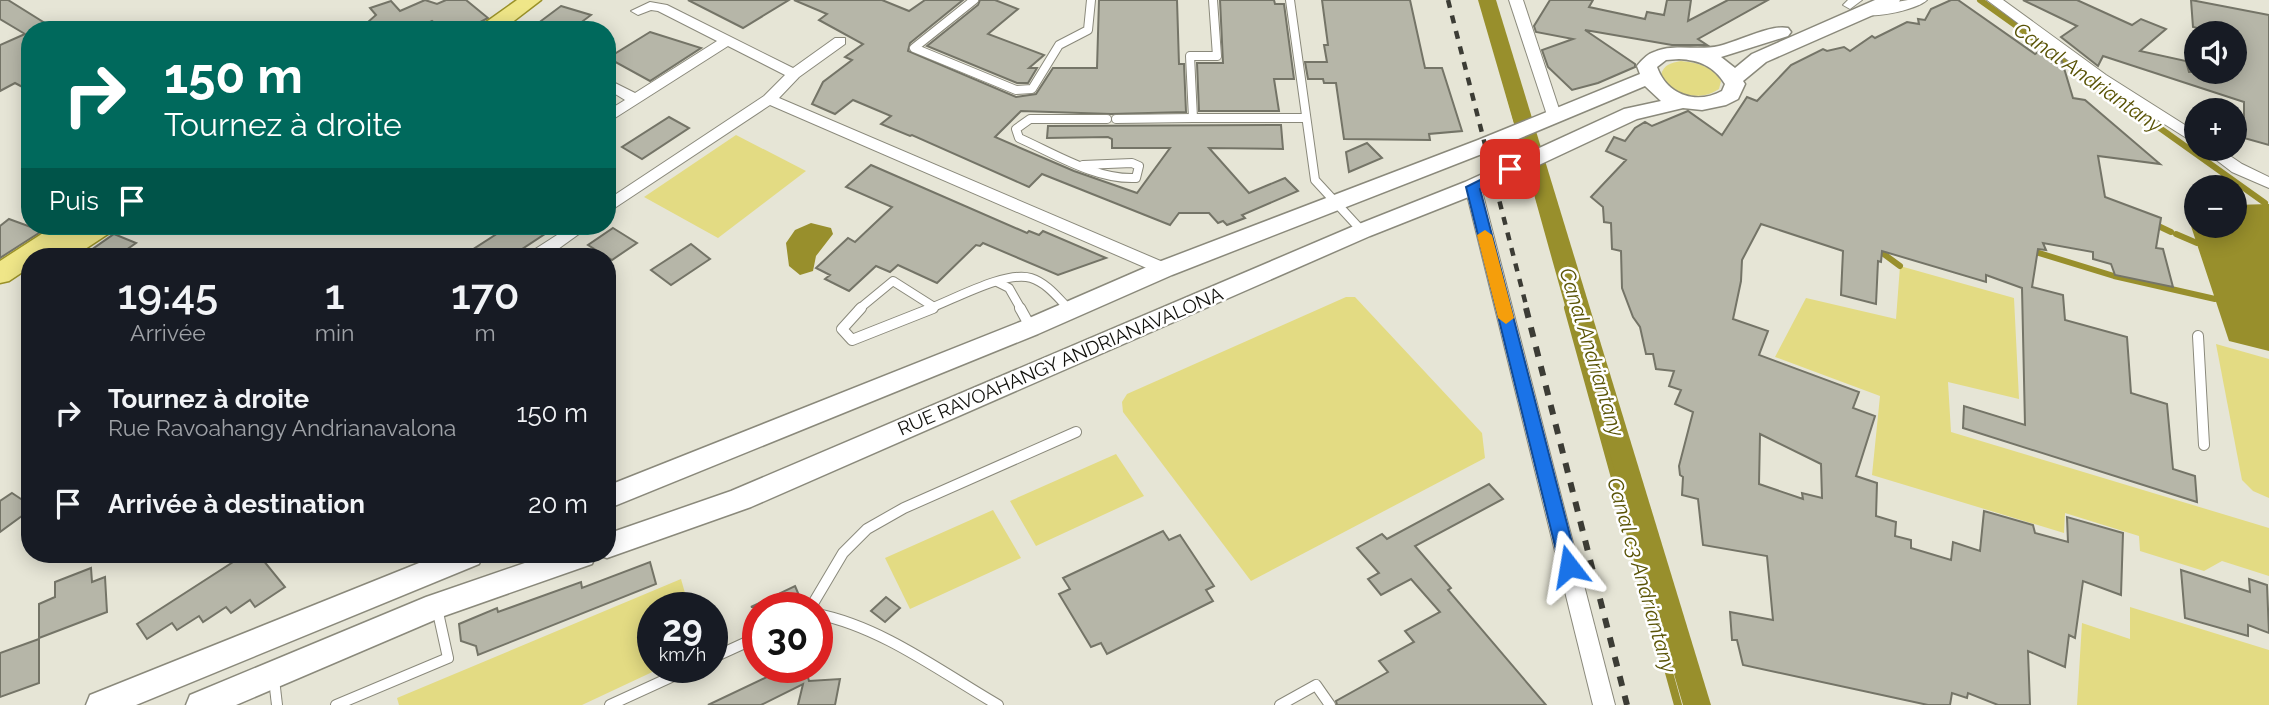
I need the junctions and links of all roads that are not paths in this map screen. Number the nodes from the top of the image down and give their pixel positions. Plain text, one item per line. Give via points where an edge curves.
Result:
1 (530, 0) edge
2 (546, 0) edge
3 (974, 0) edge
4 (1091, 0) edge
5 (1213, 0) edge
6 (1290, 0) edge
7 (1516, 0) edge
8 (1891, 0) edge
9 (1920, 0) edge
10 (1994, 0) edge
11 (1858, 4) edge
12 (638, 11) dead end
13 (502, 21) edge
14 (519, 21) edge
15 (727, 41) junction
16 (840, 41) dead end
17 (1702, 56) junction
18 (794, 74) junction
19 (1647, 78) junction
20 (1734, 78) junction
21 (616, 88) edge
22 (769, 99) junction
23 (636, 100) junction
24 (1683, 102) junction
25 (616, 112) edge
26 (1554, 114) junction
27 (1193, 118) junction
28 (1305, 118) junction
29 (2184, 131) edge
30 (2228, 161) edge
31 (1083, 165) junction
32 (2269, 183) edge
33 (1473, 187) junction
34 (616, 202) edge
35 (1336, 202) junction
36 (1362, 230) junction
37 (58, 235) edge
38 (88, 235) edge
39 (568, 235) edge
40 (39, 248) edge
41 (68, 248) edge
42 (549, 248) edge
43 (21, 260) edge
44 (1164, 269) junction
45 (0, 274) edge
46 (21, 280) edge
47 (997, 282) junction
48 (0, 295) edge
49 (933, 307) junction
50 (1070, 311) junction
51 (1031, 328) junction
52 (2198, 336) dead end
53 (1076, 432) dead end
54 (2204, 444) dead end
55 (616, 491) edge
56 (616, 543) edge
57 (441, 563) edge
58 (559, 563) edge
59 (820, 592) edge
60 (436, 606) junction
61 (833, 615) edge
62 (274, 673) junction
63 (658, 683) edge
64 (356, 701) edge
65 (101, 705) edge
66 (201, 705) edge
67 (277, 705) edge
68 (336, 705) edge
69 (610, 705) edge
70 (998, 705) edge
71 (1280, 705) edge
72 (1329, 705) edge
73 (1604, 705) edge

1 - 13 main road
2 - 14 main road
3 - 4 lane via 914,48 1016,90 1032,89 1059,45 1088,30
5 - 27 lane via 1217,56 1190,56
6 - 28 lane
7 - 26 street
8 - 11 main road
9 - 11 street via 1903,7
10 - 29 street
11 - 17 main road
11 - 20 main road via 1759,58
12 - 15 street via 662,8
15 - 18 street
15 - 23 street
16 - 18 street
17 - 19 main road via 1659,55 1647,66
17 - 20 main road
18 - 22 street
19 - 24 main road via 1660,92
19 - 26 main road
20 - 24 main road, RUE RAVOAHANGY ANDRIANAVALONA via 1736,87 1723,101
21 - 23 street
22 - 34 street
22 - 44 street
23 - 25 street
24 - 33 main road, RUE RAVOAHANGY ANDRIANAVALONA via 1631,114
26 - 35 main road
27 - 28 lane
27 - 31 lane via 1030,119 1016,129 1019,138
28 - 35 lane via 1315,180
30 - 32 street
31 - 31 lane via 1119,180 1136,178 1139,173 1139,166 1132,163
33 - 36 main road, RUE RAVOAHANGY ANDRIANAVALONA
33 - 73 street
35 - 36 lane
35 - 44 main road
36 - 56 main road, RUE RAVOAHANGY ANDRIANAVALONA via 741,499
37 - 40 main road
38 - 41 main road
39 - 42 street
43 - 45 main road
44 - 50 main road
46 - 48 main road
47 - 49 lane
47 - 50 lane via 1013,275 1035,279
47 - 51 lane via 1009,288
49 - 49 lane via 852,340 842,329 853,314 893,282
50 - 51 main road
51 - 55 main road
52 - 54 lane
53 - 59 lane via 867,529 843,554
57 - 65 main road
58 - 60 main road
60 - 62 main road
60 - 64 lane via 448,658
61 - 70 lane
62 - 66 main road
62 - 67 lane
63 - 69 lane
64 - 68 lane
71 - 72 lane via 1316,685

